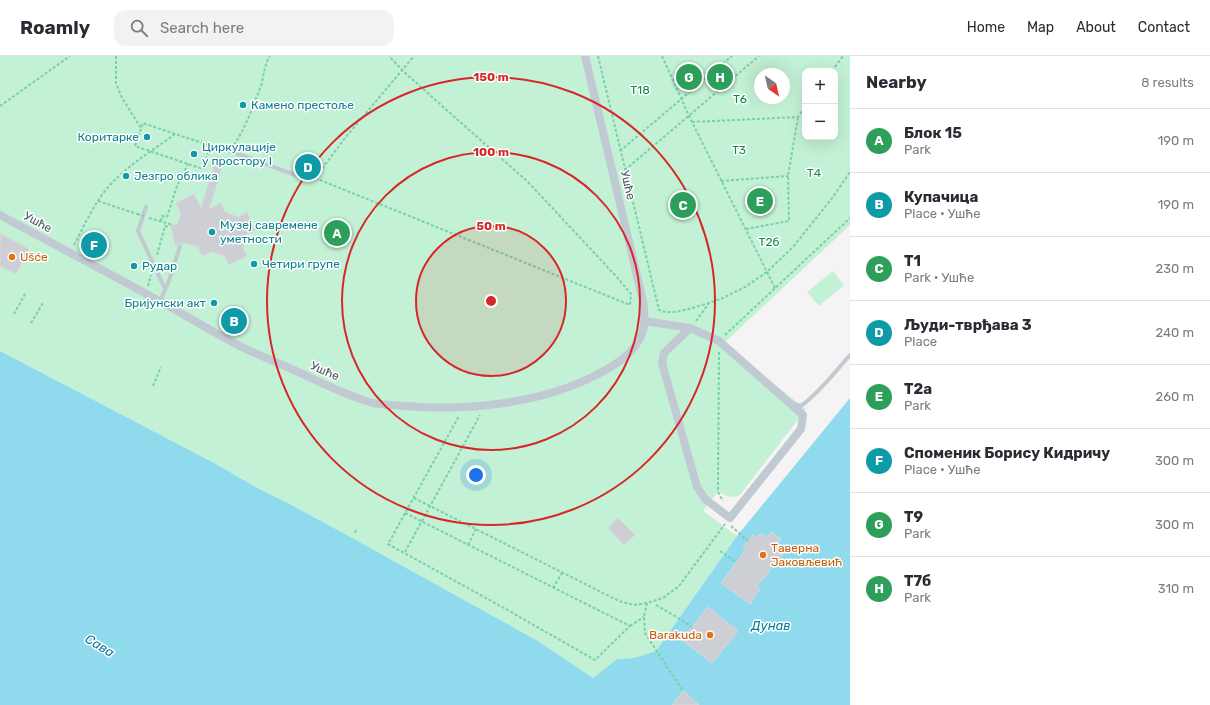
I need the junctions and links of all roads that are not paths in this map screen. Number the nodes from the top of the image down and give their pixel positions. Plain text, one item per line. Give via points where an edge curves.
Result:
1 (585, 56) edge
2 (215, 147) dead end
3 (301, 177) road end
4 (146, 207) dead end
5 (0, 215) edge
6 (180, 246) dead end
7 (165, 289) junction
8 (160, 301) junction
9 (644, 321) junction
10 (690, 328) junction
11 (850, 355) edge
12 (791, 404) junction

1 - 9 street, Ушће via 643,301
2 - 3 lane
4 - 7 lane via 138,231
5 - 8 street, Ушће
6 - 7 lane
7 - 8 lane
8 - 9 street, Ушће via 245,348 355,397 374,403 426,408 501,404 584,381 618,362 629,352 638,342
9 - 10 street
10 - 12 street via 719,341
10 - 12 street via 664,353 662,363 697,487 728,520 801,429 803,415
11 - 12 lane via 814,396 801,406

